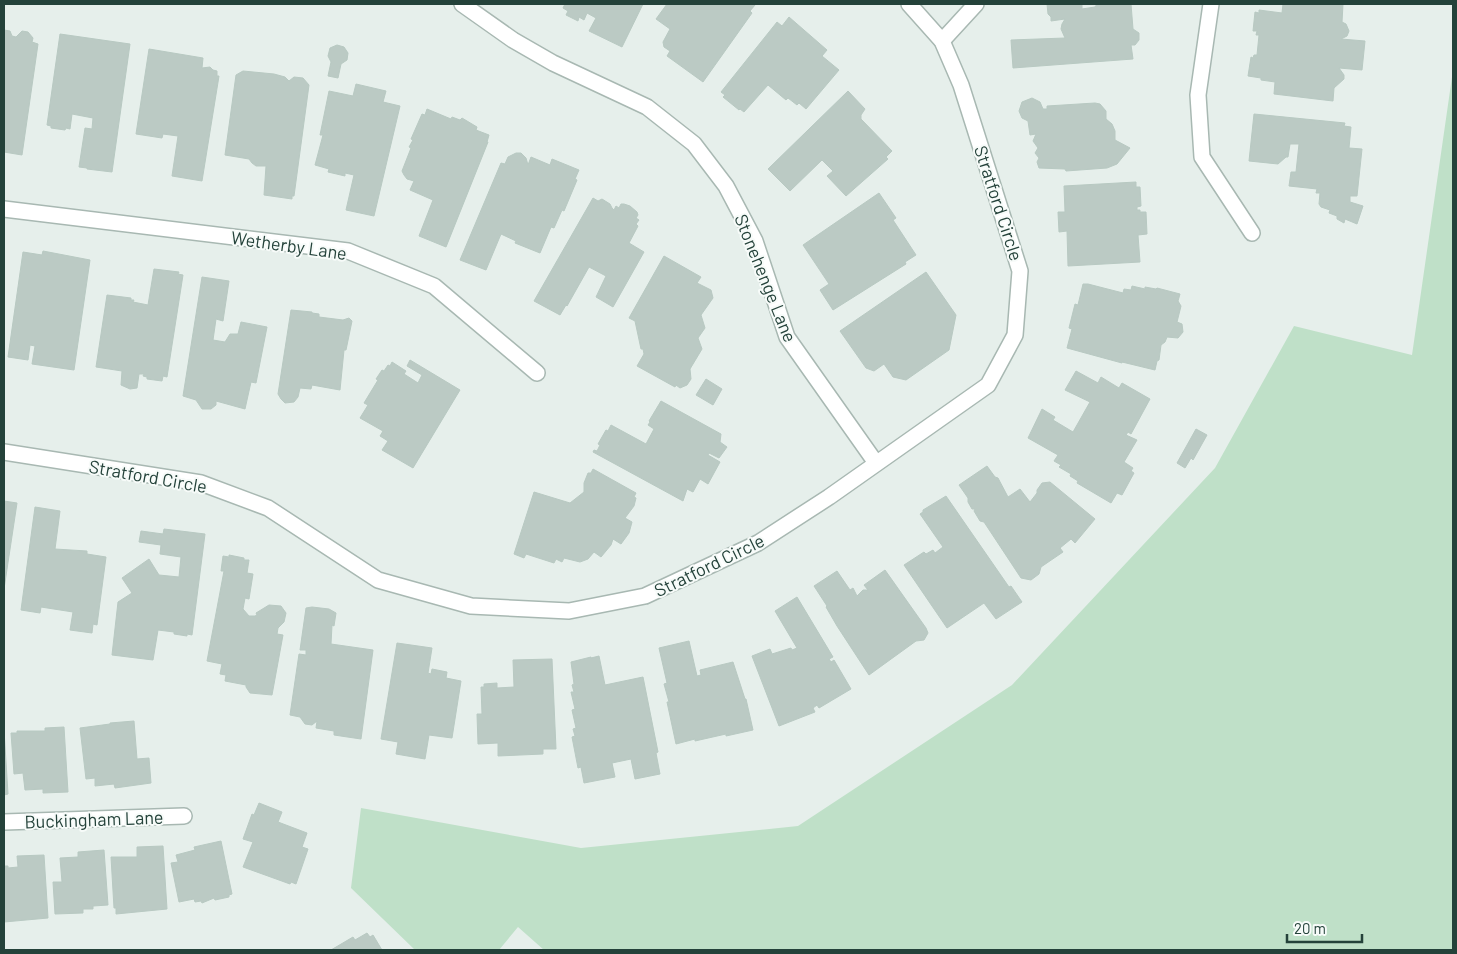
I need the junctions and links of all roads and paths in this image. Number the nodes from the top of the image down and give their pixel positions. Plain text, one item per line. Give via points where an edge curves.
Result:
1 (462, 4) edge
2 (909, 4) edge
3 (976, 4) edge
4 (1211, 4) edge
5 (942, 41) junction
6 (4, 209) edge
7 (1252, 234) dead end
8 (537, 373) dead end
9 (4, 452) edge
10 (876, 463) junction
11 (184, 816) dead end
12 (4, 822) edge

1 - 10 street, Stonehenge Lane via 513,40 554,63 647,107 694,144 726,186 755,241 787,337
2 - 5 street, Stratford Circle
3 - 5 street
4 - 7 street via 1198,95 1202,157
5 - 10 street, Stratford Circle via 961,85 1020,271 1015,335 988,385
6 - 8 street, Wetherby Lane via 348,251 434,286
9 - 10 street, Stratford Circle via 201,482 268,508 378,580 471,606 569,611 645,596 758,543 829,498
11 - 12 street, Buckingham Lane

